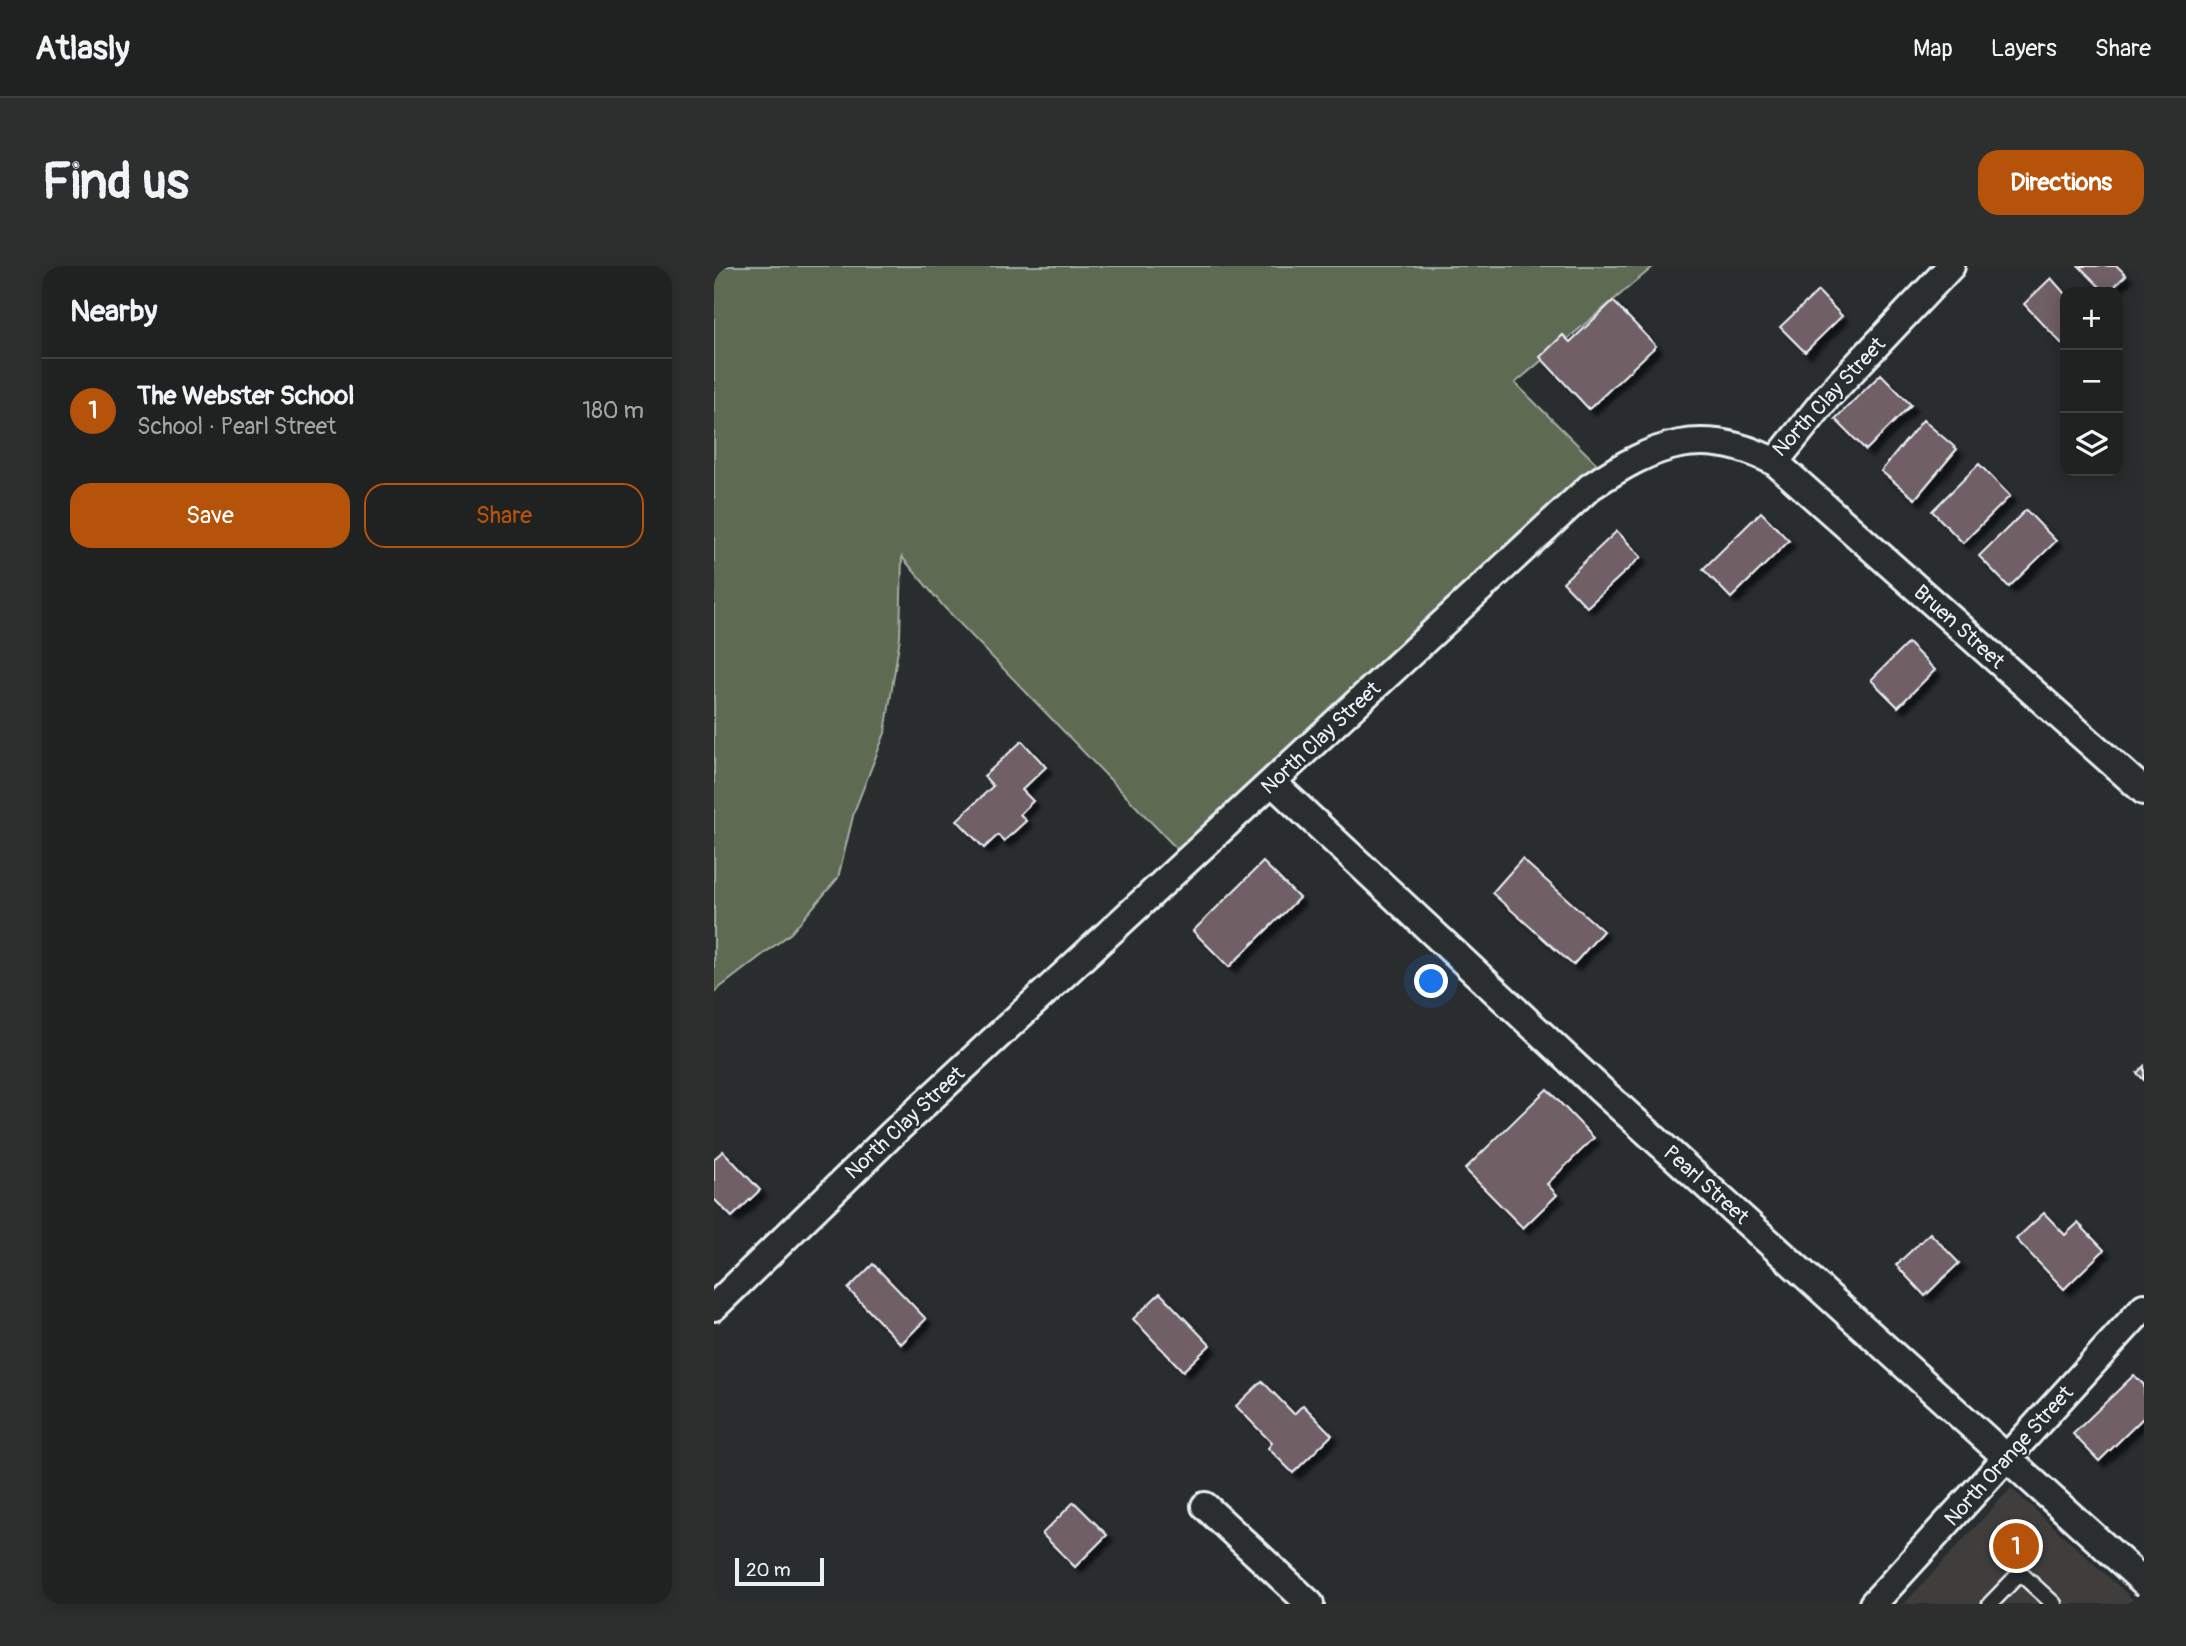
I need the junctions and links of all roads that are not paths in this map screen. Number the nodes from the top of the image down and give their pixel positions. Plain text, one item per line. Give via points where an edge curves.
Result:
1 (1951, 266) edge
2 (1774, 462) junction
3 (1273, 783) junction
4 (2144, 791) edge
5 (714, 1307) edge
6 (2144, 1307) edge
7 (2009, 1457) junction
8 (1205, 1506) dead end
9 (2144, 1582) edge
10 (1310, 1604) edge
11 (1873, 1604) edge
12 (1990, 1604) edge
13 (2054, 1604) edge

1 - 2 street, North Clay Street via 1828,396
2 - 3 street, North Clay Street via 1726,442 1699,440 1672,443 1623,465 1590,487
2 - 4 street, Bruen Street
3 - 5 street, North Clay Street via 891,1135
3 - 7 street, Pearl Street via 1602,1090
6 - 7 street, North Orange Street
7 - 9 street, Pearl Street
7 - 11 street, North Orange Street
8 - 10 street
12 - 13 lane via 2020,1573

